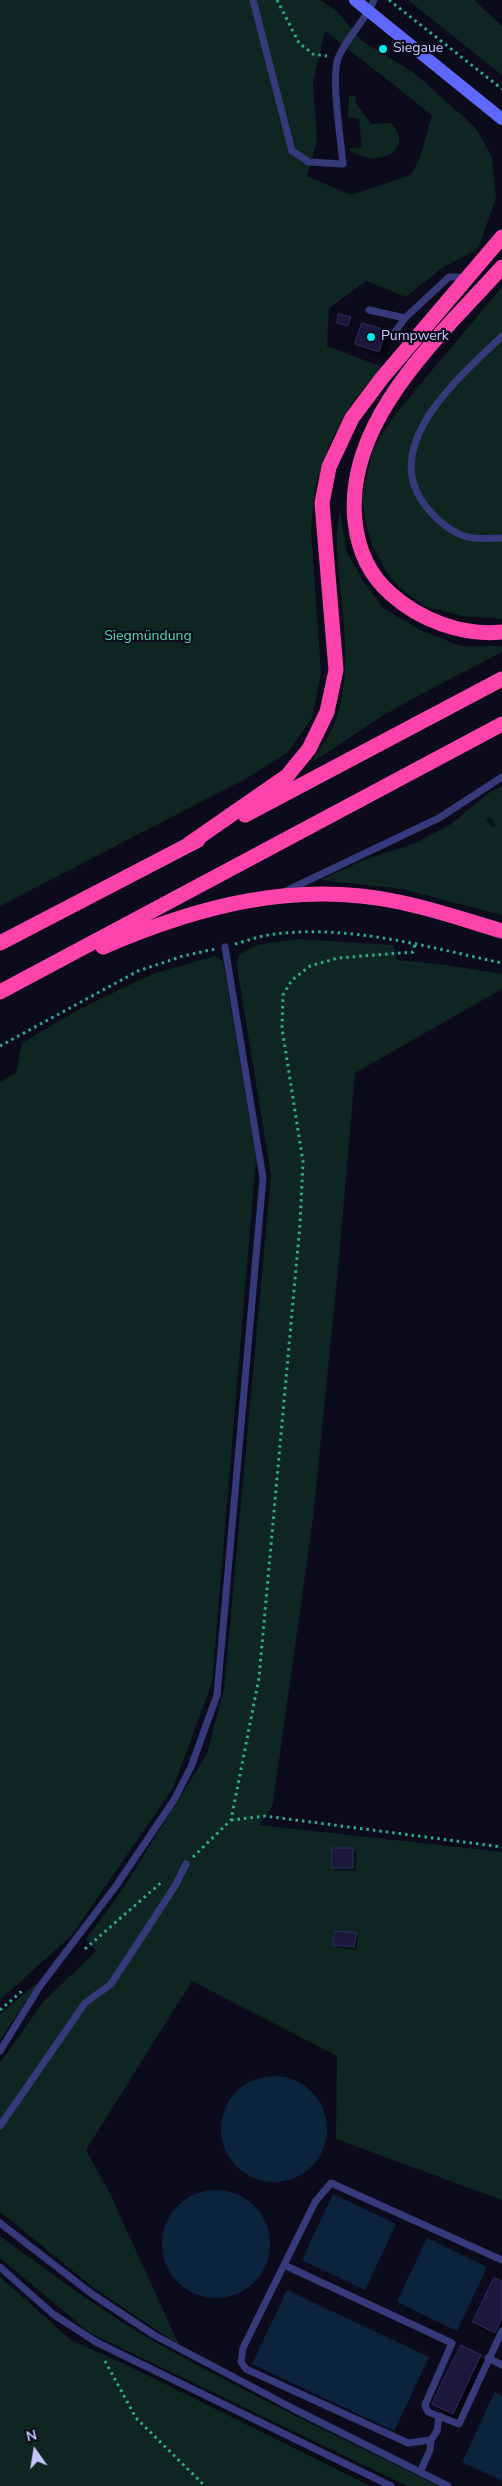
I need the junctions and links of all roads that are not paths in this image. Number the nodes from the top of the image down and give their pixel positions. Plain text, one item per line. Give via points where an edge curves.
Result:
1 (253, 0) edge
2 (355, 0) edge
3 (371, 5) edge
4 (502, 119) edge
5 (502, 237) edge
6 (502, 267) edge
7 (470, 276) junction
8 (370, 310) dead end
9 (405, 318) junction
10 (393, 335) dead end
11 (502, 336) edge
12 (502, 538) edge
13 (502, 632) edge
14 (502, 679) edge
15 (502, 724) edge
16 (502, 777) edge
17 (189, 844) junction
18 (276, 896) junction
19 (502, 931) edge
20 (0, 943) edge
21 (225, 947) road end
22 (5, 989) edge
23 (186, 1864) road end
24 (0, 2051) edge
25 (0, 2126) edge
26 (0, 2223) edge
27 (502, 2260) edge
28 (284, 2265) junction
29 (0, 2267) edge
30 (502, 2331) edge
31 (488, 2358) junction
32 (502, 2365) edge
33 (439, 2416) junction
34 (431, 2440) junction
35 (420, 2472) junction
36 (391, 2486) edge
37 (448, 2486) edge

1 - 3 lane via 292,151 309,162 343,164 336,79 338,57
2 - 3 main road
3 - 4 main road
5 - 7 highway
6 - 13 highway via 405,376 371,434 361,458 353,503 356,534 366,565 380,585 408,610 449,627
7 - 9 lane via 449,277
7 - 17 highway via 352,418 329,467 322,503 336,670 327,712 309,750 287,776
8 - 9 lane
9 - 10 lane
11 - 12 lane via 449,388 420,428 409,461 416,495 438,521 467,537
14 - 17 highway
15 - 22 highway
16 - 18 lane via 439,818
17 - 20 highway
18 - 19 highway via 335,893 399,902
18 - 22 highway via 190,914 141,931
21 - 24 lane via 263,1178 217,1695 191,1767 174,1800 116,1886 40,1986
23 - 25 lane via 111,1984 85,2003
26 - 35 lane via 92,2294 154,2335
27 - 28 lane via 331,2183 315,2202
28 - 33 lane via 452,2343 425,2405 428,2412
28 - 34 lane via 243,2348 241,2362 246,2369 408,2443
29 - 36 lane via 53,2314 96,2342
30 - 31 lane
31 - 32 lane
31 - 33 lane via 459,2424
33 - 34 lane via 437,2431
34 - 35 lane
35 - 37 lane

